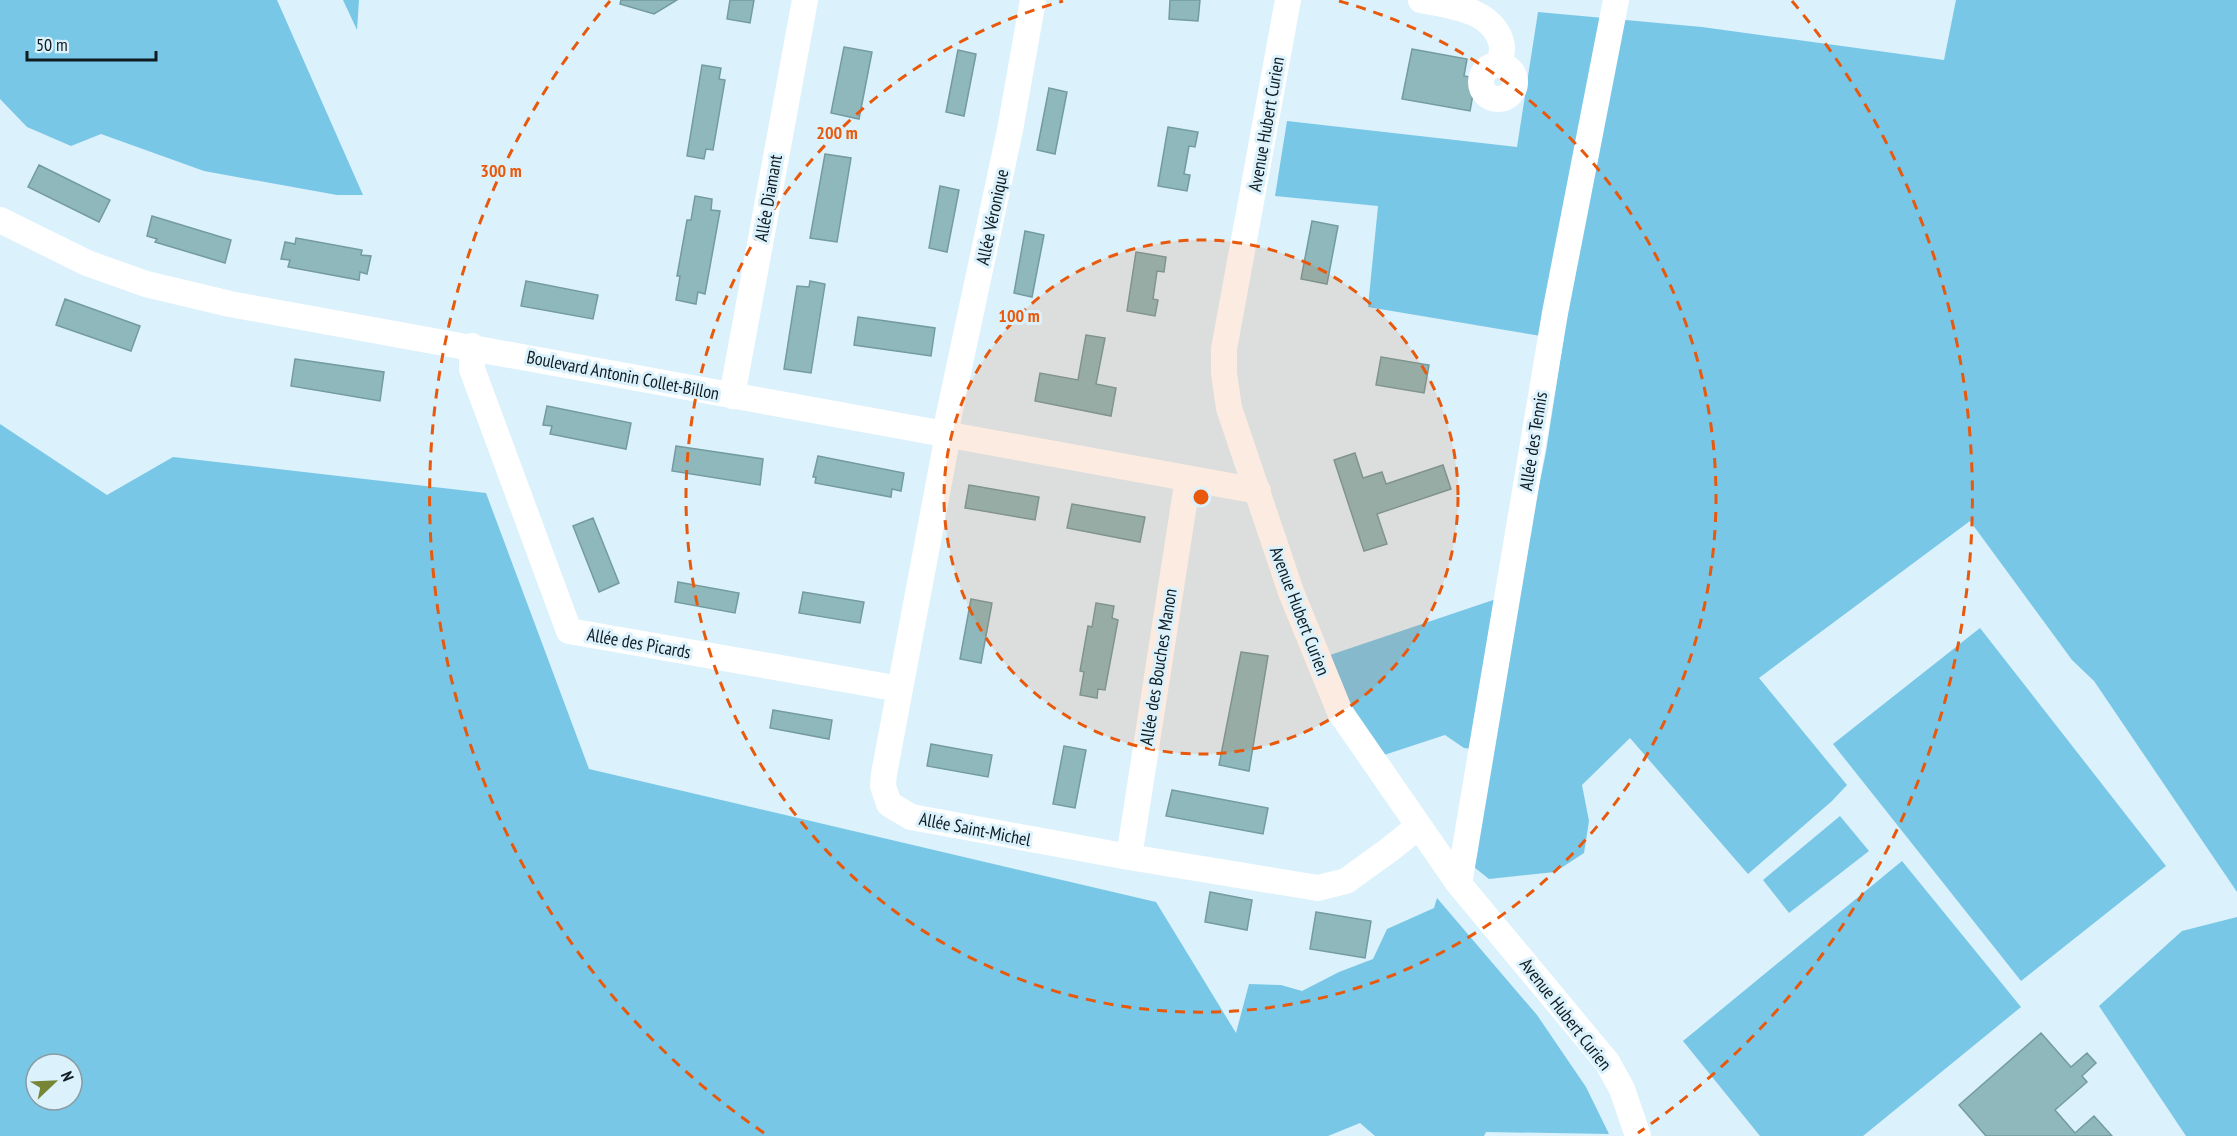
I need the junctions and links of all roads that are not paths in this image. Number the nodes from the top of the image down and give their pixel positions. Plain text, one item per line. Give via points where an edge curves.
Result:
1 (804, 0) edge
2 (1034, 0) edge
3 (1288, 0) edge
4 (1421, 0) edge
5 (1616, 0) edge
6 (1500, 65) dead end
7 (0, 220) edge
8 (471, 346) junction
9 (732, 396) junction
10 (948, 433) junction
11 (1188, 478) junction
12 (1258, 491) junction
13 (900, 689) junction
14 (1419, 826) junction
15 (1129, 857) junction
16 (1459, 884) junction
17 (1638, 1136) edge

1 - 9 street, Allée Diamant
2 - 10 street, Allée Véronique
3 - 12 street, Avenue Hubert Curien via 1224,348 1229,408
4 - 6 street via 1475,12 1494,28 1502,46
5 - 16 street, Allée des Tennis via 1555,313
7 - 8 street, Boulevard Antonin Collet-Billon via 87,263 146,284 230,304
8 - 9 street, Boulevard Antonin Collet-Billon
8 - 13 street, Allée des Picards via 472,369 569,631
9 - 10 street, Boulevard Antonin Collet-Billon
10 - 11 street, Boulevard Antonin Collet-Billon
10 - 13 street, Allée Saint-Michel
11 - 12 street, Boulevard Antonin Collet-Billon
11 - 15 street, Allée des Bouches Manon
12 - 14 street, Avenue Hubert Curien via 1292,592 1340,712
13 - 15 street, Allée Saint-Michel via 883,786 889,804 911,817
14 - 15 street, Allée Saint-Michel via 1346,881 1318,888
14 - 16 street, Avenue Hubert Curien
16 - 17 street, Avenue Hubert Curien via 1607,1062 1622,1089

